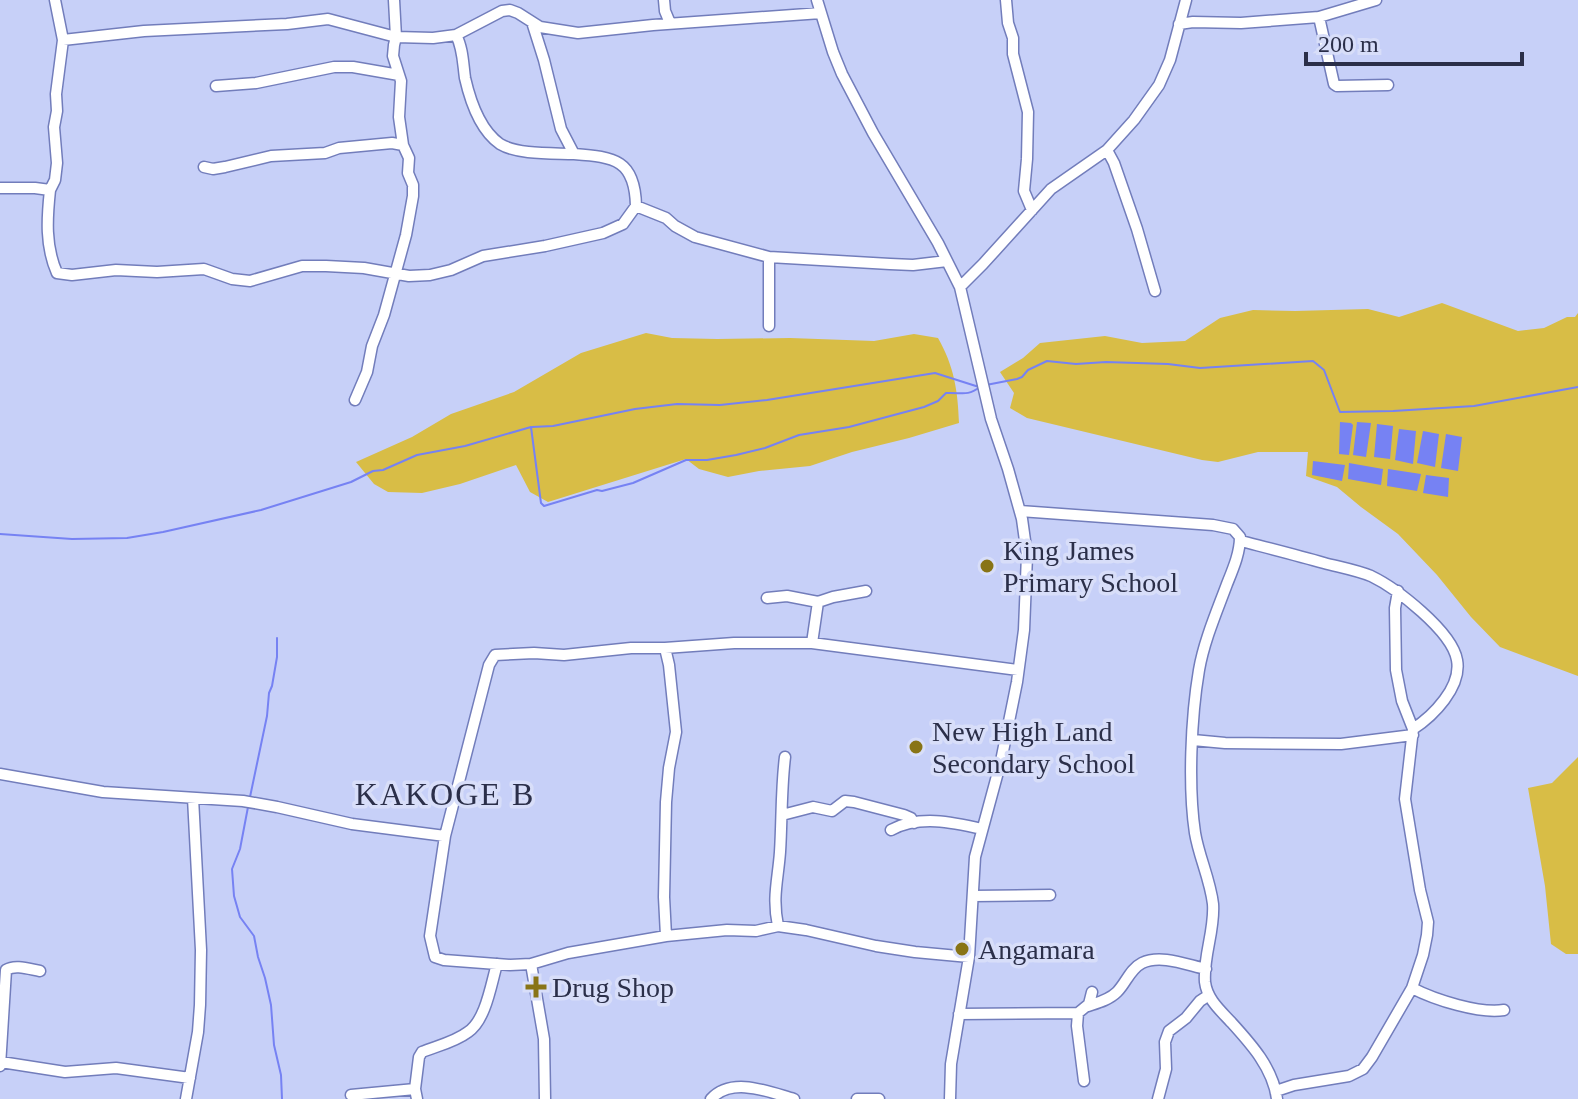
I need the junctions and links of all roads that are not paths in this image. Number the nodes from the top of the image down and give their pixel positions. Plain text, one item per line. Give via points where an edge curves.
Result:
1 (55, 0) edge
2 (394, 0) edge
3 (664, 0) edge
4 (817, 0) edge
5 (1006, 0) edge
6 (1186, 0) edge
7 (1376, 0) edge
8 (821, 13) junction
9 (1319, 17) junction
10 (532, 22) junction
11 (670, 23) junction
12 (1179, 24) junction
13 (456, 35) junction
14 (396, 37) junction
15 (63, 40) junction
16 (399, 75) junction
17 (1388, 85) dead end
18 (216, 86) dead end
19 (403, 145) junction
20 (1107, 150) junction
21 (574, 154) junction
22 (204, 167) dead end
23 (0, 188) edge
24 (50, 190) junction
25 (636, 206) junction
26 (1032, 210) junction
27 (769, 257) junction
28 (947, 261) junction
29 (395, 273) junction
30 (960, 287) junction
31 (1155, 291) dead end
32 (769, 326) dead end
33 (355, 400) dead end
34 (1020, 511) junction
35 (1241, 541) junction
36 (866, 591) dead end
37 (1398, 591) junction
38 (767, 598) dead end
39 (818, 602) junction
40 (812, 643) junction
41 (665, 648) junction
42 (1018, 670) junction
43 (1413, 732) junction
44 (1193, 740) junction
45 (785, 757) dead end
46 (0, 774) edge
47 (193, 798) junction
48 (782, 815) junction
49 (914, 823) junction
50 (982, 829) junction
51 (891, 830) dead end
52 (445, 836) junction
53 (1050, 895) dead end
54 (973, 896) junction
55 (778, 926) junction
56 (666, 936) junction
57 (969, 957) junction
58 (497, 964) junction
59 (531, 964) junction
60 (1206, 969) junction
61 (40, 971) dead end
62 (1412, 988) junction
63 (1092, 992) dead end
64 (1209, 995) junction
65 (1083, 1009) junction
66 (1504, 1010) dead end
67 (959, 1014) junction
68 (0, 1064) edge
69 (190, 1078) junction
70 (1084, 1081) dead end
71 (416, 1094) edge
72 (351, 1095) dead end
73 (1276, 1095) edge
74 (186, 1099) edge
75 (545, 1099) edge
76 (711, 1099) edge
77 (794, 1099) edge
78 (857, 1099) edge
79 (879, 1099) edge
80 (950, 1099) edge
81 (1158, 1099) edge

1 - 15 street
2 - 14 street
3 - 11 street
4 - 8 street
5 - 26 street via 1028,112 1024,191
6 - 12 street
7 - 9 street
8 - 11 street
8 - 28 street via 842,74
9 - 12 street
9 - 17 street via 1334,84
10 - 11 street via 578,33
10 - 13 street via 502,11
10 - 21 street via 561,129
12 - 20 street via 1160,82
13 - 14 street
13 - 21 street via 469,93 499,143 522,151
14 - 15 street via 328,19
14 - 16 street via 393,56
15 - 24 street via 54,127 57,163
16 - 18 street via 334,67
16 - 19 street
19 - 22 street via 339,148
19 - 29 street via 413,190
20 - 26 street via 1051,189
20 - 31 street
21 - 25 street via 623,165
23 - 24 street
24 - 29 street via 48,242 57,273 204,269 241,281 302,266
25 - 27 street via 695,237
25 - 29 street via 623,224 594,235 483,256 430,275
26 - 30 street
27 - 28 street via 913,265
27 - 32 street
28 - 30 street
29 - 33 street
30 - 34 street via 991,419
34 - 35 street via 1213,525 1233,529
34 - 42 street via 1027,555
35 - 37 street via 1367,574
35 - 44 street via 1200,663
36 - 39 street
37 - 43 street via 1396,670
37 - 43 street via 1439,630 1457,660 1452,688
38 - 39 street
39 - 40 street
40 - 41 street
40 - 42 street
41 - 52 street via 495,655
41 - 56 street via 676,732 666,802
42 - 50 street
43 - 44 street via 1341,744
43 - 62 street via 1405,799 1428,928
44 - 60 street via 1192,809 1213,913
45 - 48 street
46 - 47 street via 81,789
47 - 52 street via 243,801 352,824
47 - 69 street via 201,991
48 - 49 street via 813,807 832,811 845,801 904,815
48 - 55 street via 774,897
49 - 50 street
49 - 51 street
50 - 54 street
52 - 58 street via 430,936 435,957
53 - 54 street
54 - 57 street
55 - 56 street
55 - 57 street via 876,946
56 - 59 street
57 - 67 street
58 - 59 street
58 - 71 street via 477,1025 422,1052
59 - 75 street via 544,1039
60 - 64 street
60 - 65 street via 1142,963 1115,994
61 - 68 street via 6,970
62 - 66 street via 1455,1004
62 - 73 street via 1363,1069 1294,1085
63 - 65 street
64 - 73 street via 1263,1061
64 - 81 street via 1169,1031
65 - 67 street
65 - 70 street via 1077,1026
67 - 80 street
68 - 69 street via 65,1072 116,1068
69 - 74 street
71 - 72 street
76 - 77 street via 735,1087
78 - 79 street

